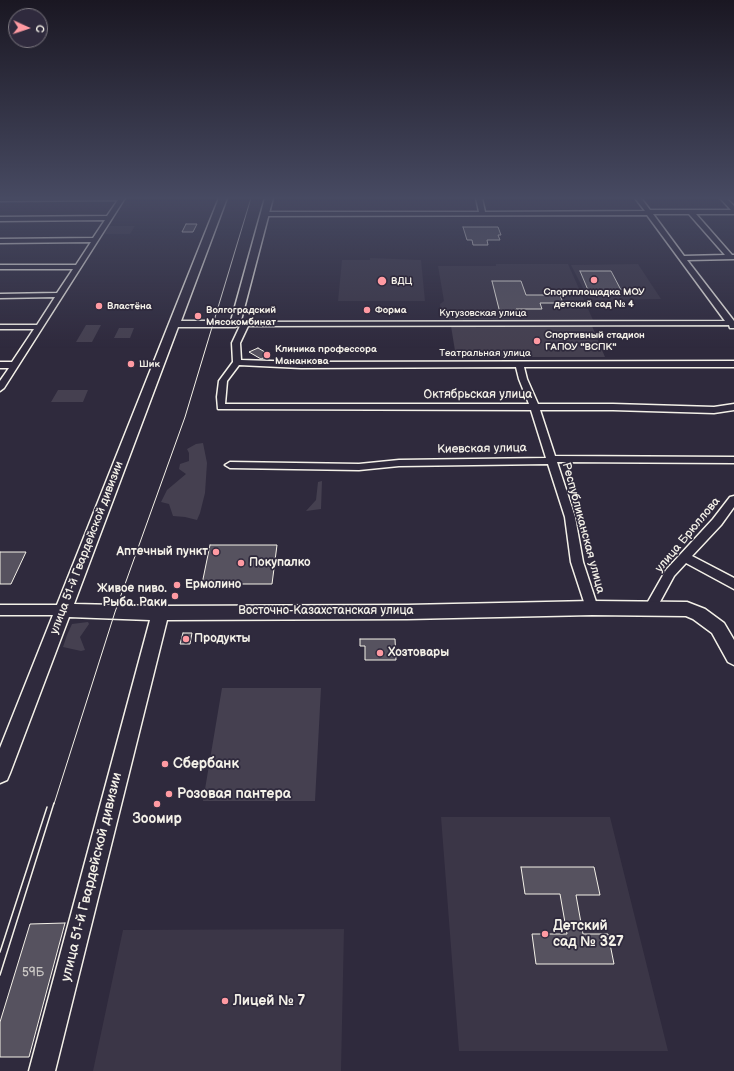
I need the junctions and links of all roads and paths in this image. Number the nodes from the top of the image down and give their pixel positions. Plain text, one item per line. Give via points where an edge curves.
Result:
1 (90, 248) edge
2 (204, 248) edge
3 (257, 248) edge
4 (675, 248) edge
5 (723, 248) edge
6 (682, 258) junction
7 (733, 259) edge
8 (78, 266) junction
9 (0, 267) edge
10 (60, 295) junction
11 (0, 296) edge
12 (175, 324) junction
13 (240, 324) junction
14 (733, 325) edge
15 (0, 327) edge
16 (39, 327) junction
17 (237, 362) junction
18 (519, 364) junction
19 (734, 364) edge
20 (0, 365) edge
21 (15, 365) junction
22 (0, 388) edge
23 (535, 407) junction
24 (734, 407) edge
25 (734, 460) edge
26 (552, 461) junction
27 (230, 465) dead end
28 (734, 500) edge
29 (730, 512) edge
30 (684, 557) junction
31 (734, 584) edge
32 (592, 608) junction
33 (651, 608) junction
34 (0, 610) edge
35 (64, 610) junction
36 (160, 612) junction
37 (734, 657) edge
38 (0, 773) edge
39 (42, 1071) edge

1 - 8 street
2 - 12 main road, улица 51-й Гвардейской дивизии
3 - 13 main road
4 - 6 street
5 - 7 street
6 - 7 street
6 - 14 street
8 - 9 street
8 - 10 street
10 - 11 street
10 - 16 street
12 - 13 main road
12 - 35 main road, улица 51-й Гвардейской дивизии
13 - 14 street, Кутузовская улица
13 - 17 street via 236,343
15 - 16 street
16 - 21 street
17 - 18 street, Театральная улица via 301,365
17 - 23 street, Октябрьская улица via 223,381 221,407
18 - 19 street, Театральная улица
18 - 23 street, Республиканская улица
20 - 21 street
21 - 22 street
23 - 24 street, Октябрьская улица via 714,410
23 - 26 street, Республиканская улица
25 - 26 street, Киевская улица
26 - 27 street, Киевская улица via 359,466
26 - 32 street, Республиканская улица via 570,517 577,562
28 - 29 street, улица Брюллова
29 - 30 street, улица Брюллова
30 - 31 street
30 - 33 street, улица Брюллова via 670,573
32 - 33 main road, Восточно-Казахстанская улица
32 - 36 main road, Восточно-Казахстанская улица via 407,612
33 - 37 main road, Восточно-Казахстанская улица via 688,609 699,614 718,628
34 - 35 street, Восточно-Казахстанская улица
35 - 36 main road, Восточно-Казахстанская улица
35 - 38 main road, улица 51-й Гвардейской дивизии
36 - 39 main road, улица 51-й Гвардейской дивизии

